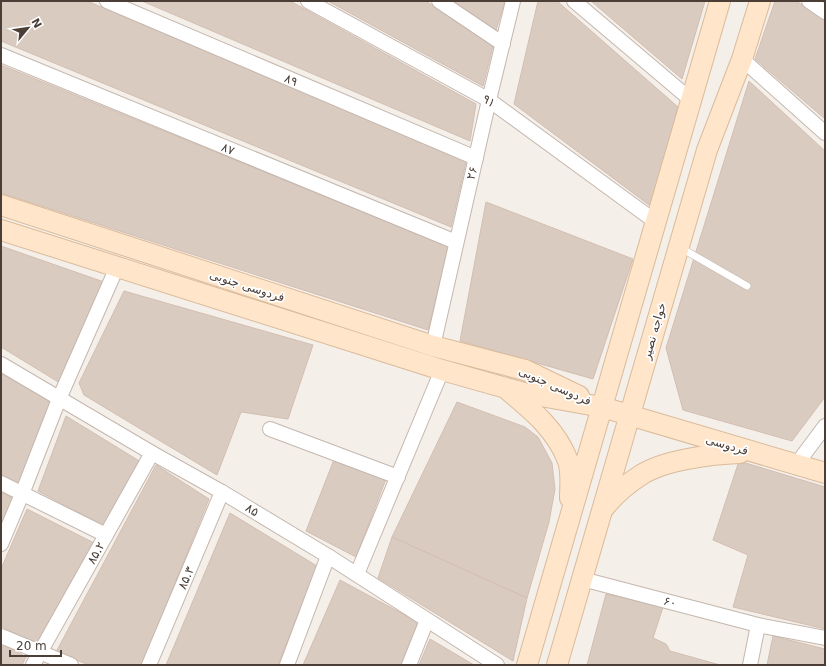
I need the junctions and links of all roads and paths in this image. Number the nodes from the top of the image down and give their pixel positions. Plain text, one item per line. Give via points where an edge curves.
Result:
1 (107, 1) edge
2 (308, 1) edge
3 (439, 1) edge
4 (513, 1) edge
5 (574, 1) edge
6 (720, 1) edge
7 (760, 1) edge
8 (809, 1) edge
9 (825, 12) edge
10 (503, 44) junction
11 (1, 55) edge
12 (742, 59) junction
13 (489, 100) junction
14 (691, 100) junction
15 (825, 133) edge
16 (476, 158) junction
17 (1, 205) edge
18 (656, 222) junction
19 (1, 230) edge
20 (456, 242) junction
21 (679, 247) junction
22 (117, 267) junction
23 (746, 286) dead end
24 (433, 346) junction
25 (1, 364) edge
26 (442, 370) junction
27 (506, 388) junction
28 (59, 399) junction
29 (602, 407) junction
30 (630, 416) junction
31 (825, 426) edge
32 (270, 428) dead end
33 (752, 452) junction
34 (152, 453) junction
35 (796, 465) junction
36 (825, 473) edge
37 (398, 477) junction
38 (1, 483) edge
39 (222, 492) junction
40 (22, 494) junction
41 (602, 511) junction
42 (571, 515) junction
43 (106, 535) junction
44 (1, 544) edge
45 (328, 556) junction
46 (357, 574) junction
47 (582, 579) junction
48 (427, 620) junction
49 (758, 625) junction
50 (1, 636) edge
51 (825, 638) edge
52 (40, 652) junction
53 (33, 665) edge
54 (71, 665) edge
55 (149, 665) edge
56 (287, 665) edge
57 (409, 665) edge
58 (497, 665) edge
59 (527, 665) edge
60 (557, 665) edge
61 (750, 665) edge

1 - 16 street, ۸۹
2 - 13 street, ۹۱
3 - 10 street
4 - 10 street, ۲۶
5 - 14 street
6 - 14 main road
7 - 12 main road, خواجه نصیر
8 - 9 street
10 - 13 street, ۲۶
11 - 20 street, ۸۷
12 - 15 street
12 - 21 main road, خواجه نصیر via 707,150
13 - 16 street, ۲۶
13 - 18 street, ۹۱
14 - 18 main road
16 - 20 street, ۲۶
17 - 24 main road, فردوسی جنوبی
18 - 29 main road
19 - 22 main road, فردوسی جنوبی
20 - 24 street, ۲۶
21 - 23 lane
21 - 30 main road, خواجه نصیر
22 - 26 main road, فردوسی جنوبی
22 - 28 street
24 - 29 main road, فردوسی جنوبی via 525,370
25 - 28 street, ۸۵
26 - 27 main road, فردوسی جنوبی
26 - 37 street
27 - 29 main road, فردوسی جنوبی
27 - 42 main road via 551,430 568,462
28 - 34 street, ۸۵
28 - 40 street
29 - 30 main road, فردوسی
29 - 42 main road
30 - 33 main road, فردوسی
30 - 41 main road, خواجه نصیر
31 - 35 street
32 - 37 street
33 - 35 main road, فردوسی
33 - 41 main road via 680,460 658,467 642,474 613,497
34 - 39 street, ۸۵
34 - 43 street, ۸۵.۲
35 - 36 main road, فردوسی
37 - 46 street
38 - 40 street
39 - 45 street, ۸۵
39 - 55 street, ۸۵.۳
40 - 43 street
40 - 44 street
41 - 47 main road, خواجه نصیر
42 - 59 main road
43 - 52 street, ۸۵.۲
45 - 46 street, ۸۵
45 - 56 street
46 - 48 street, ۸۵
47 - 49 street, ۶۰
47 - 60 main road, خواجه نصیر
48 - 57 street
48 - 58 street, ۸۵
49 - 51 street, ۶۰
49 - 61 street
50 - 52 street
52 - 53 street, ۸۵.۲
52 - 54 street

